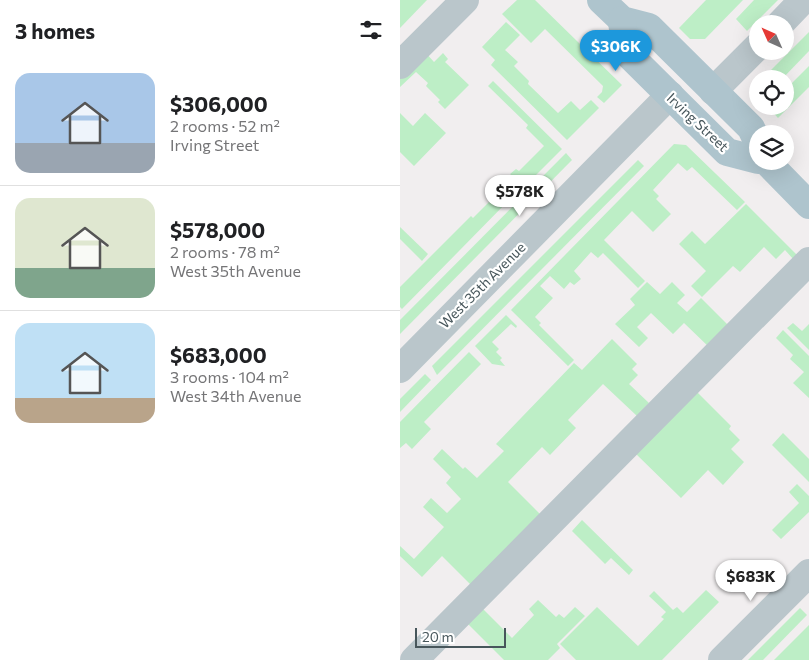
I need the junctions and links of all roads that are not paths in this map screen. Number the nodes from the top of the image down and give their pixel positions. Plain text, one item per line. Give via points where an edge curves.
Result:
1 (465, 0) edge
2 (601, 0) edge
3 (804, 0) edge
4 (789, 15) edge
5 (622, 20) junction
6 (749, 55) edge
7 (400, 65) edge
8 (713, 91) junction
9 (670, 95) junction
10 (749, 126) edge
11 (749, 156) edge
12 (774, 170) edge
13 (809, 205) edge
14 (809, 261) edge
15 (400, 369) edge
16 (809, 573) edge
17 (414, 660) edge
18 (722, 660) edge

1 - 7 street
2 - 5 main road, Irving Street
3 - 4 street
5 - 8 main road, Irving Street via 649,27
5 - 9 main road, Irving Street via 625,51
6 - 8 street
8 - 10 main road, Irving Street
9 - 11 main road, Irving Street via 727,152
9 - 15 street, West 35th Avenue
12 - 13 main road, Irving Street
14 - 17 street
16 - 18 street

